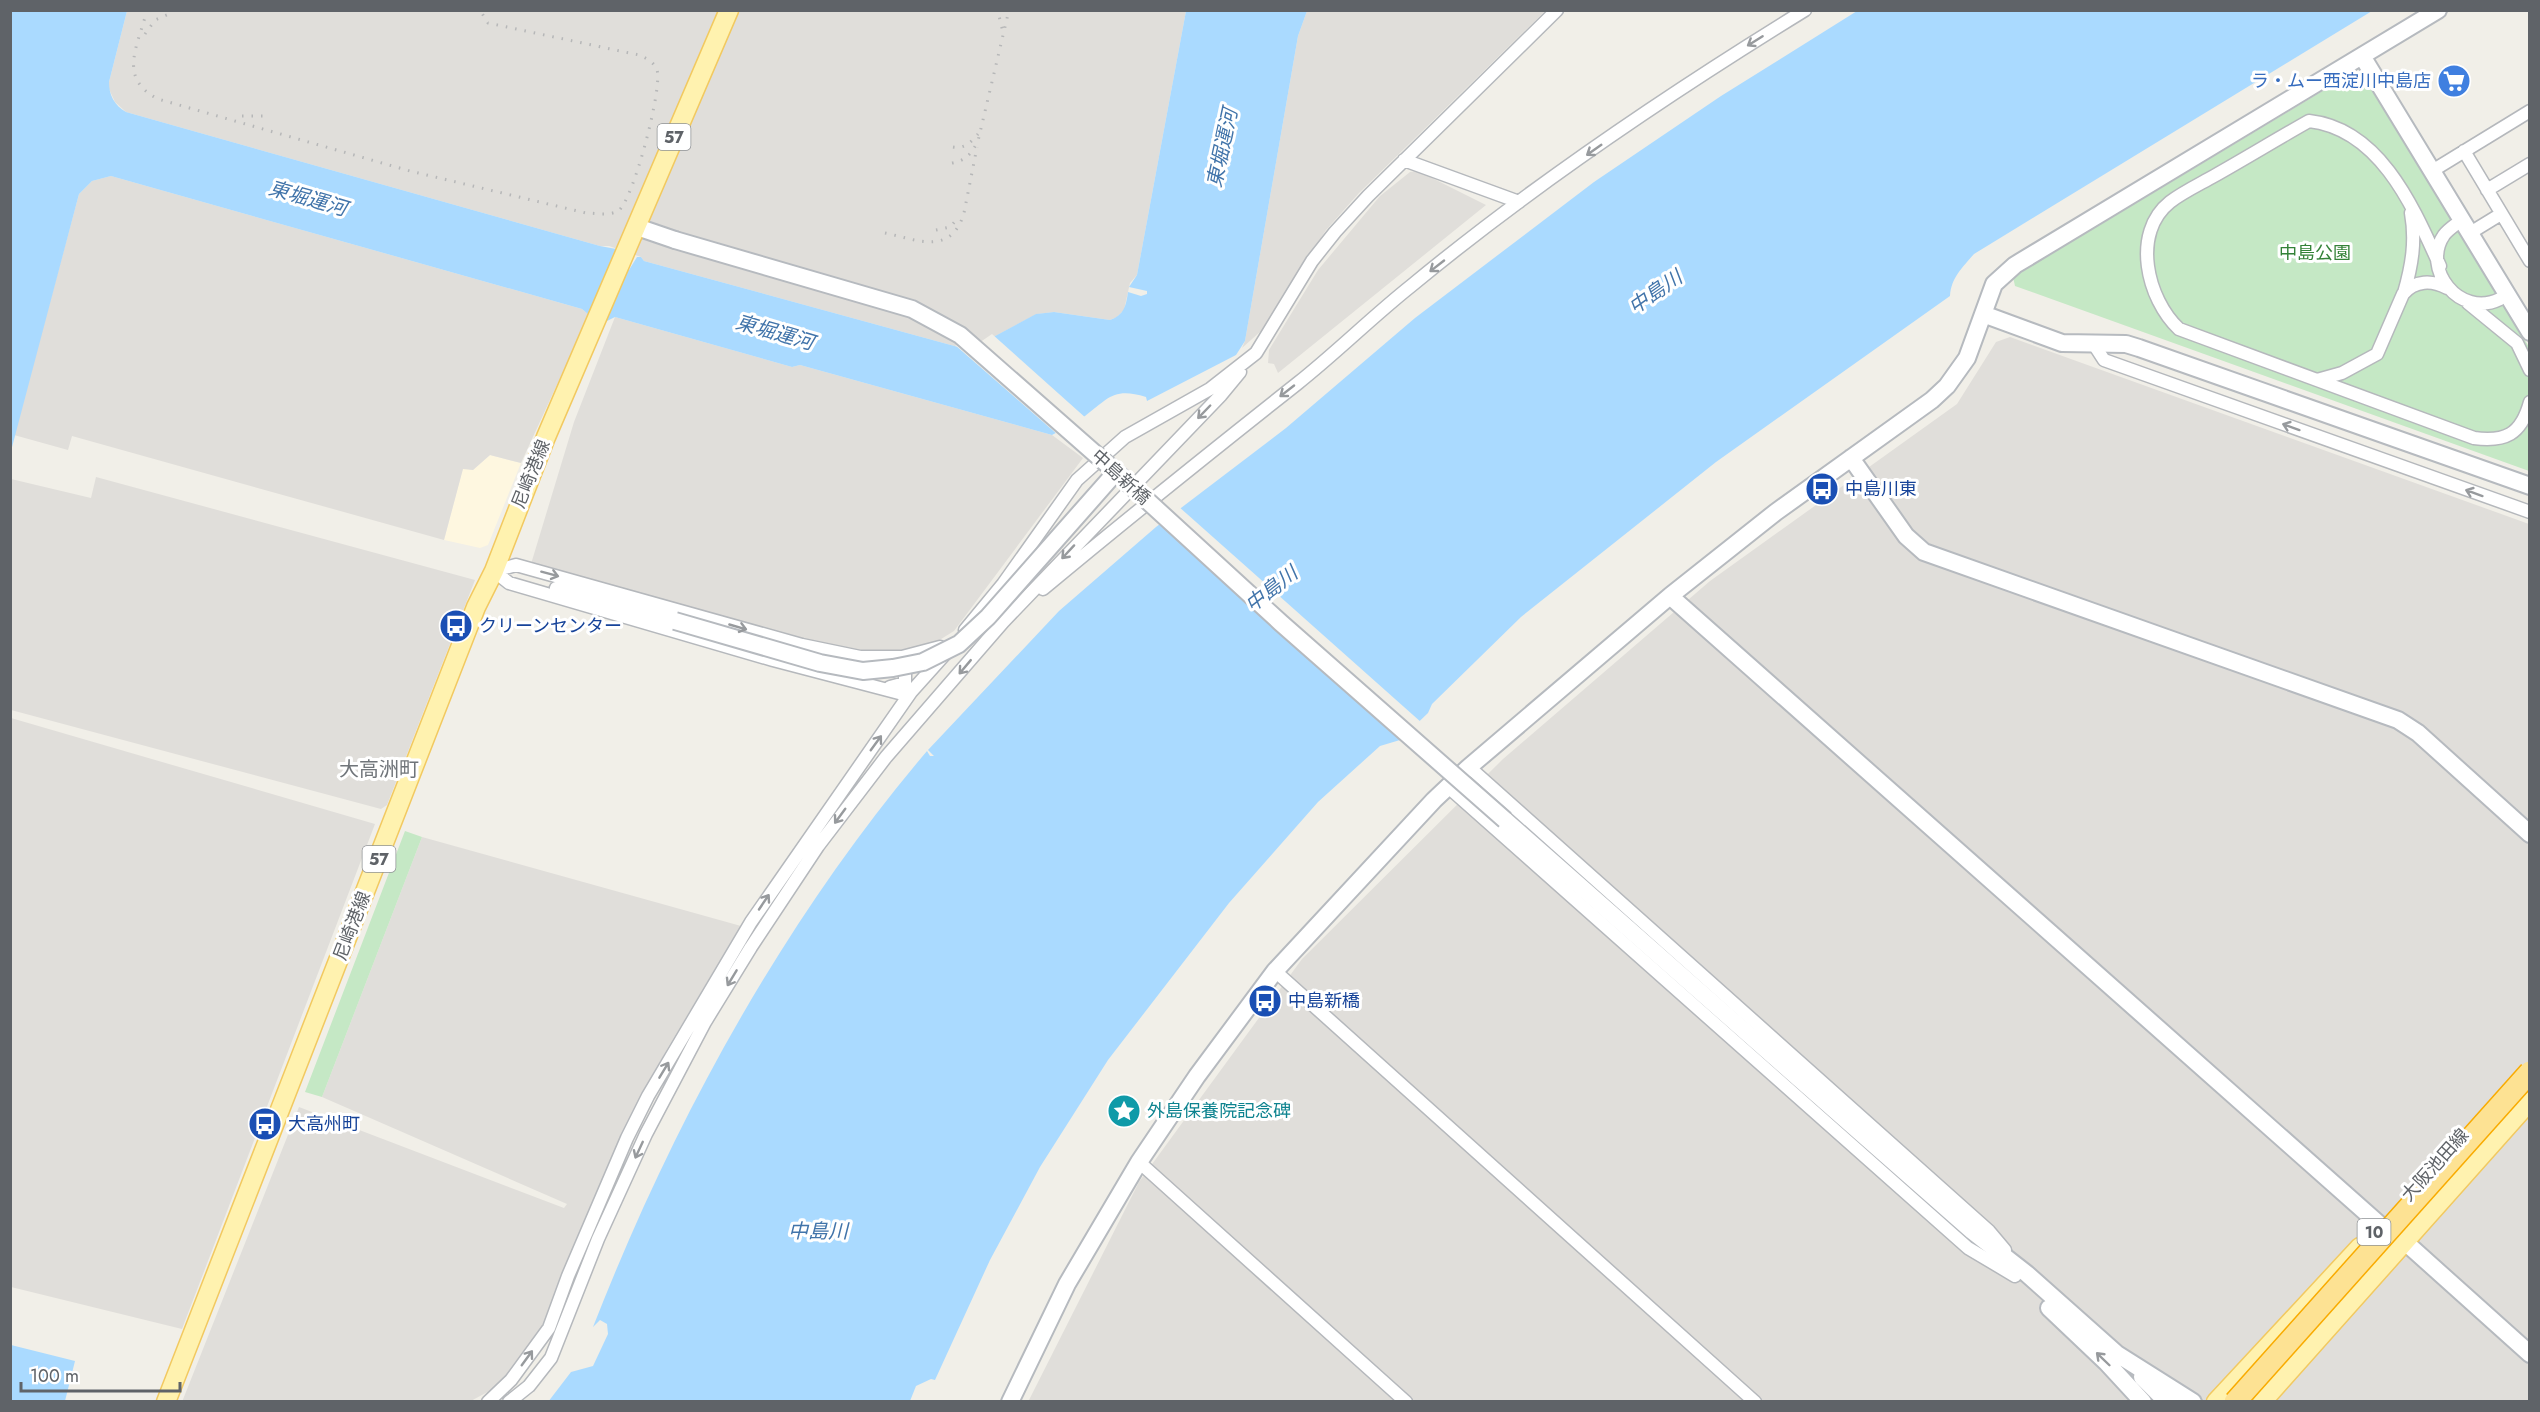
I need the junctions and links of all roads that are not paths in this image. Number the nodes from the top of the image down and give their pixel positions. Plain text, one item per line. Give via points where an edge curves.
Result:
1 (729, 10) edge
2 (1557, 10) edge
3 (1805, 10) edge
4 (2438, 10) edge
5 (2362, 56) junction
6 (2529, 111) edge
7 (2463, 151) junction
8 (1404, 160) junction
9 (2529, 164) edge
10 (2432, 171) junction
11 (2487, 190) junction
12 (1519, 202) junction
13 (2410, 204) junction
14 (2501, 214) junction
15 (637, 227) junction
16 (2462, 229) junction
17 (2529, 261) edge
18 (2440, 266) junction
19 (2447, 288) junction
20 (2403, 294) junction
21 (2500, 299) dead end
22 (2465, 301) junction
23 (1983, 314) junction
24 (2529, 332) edge
25 (2093, 343) junction
26 (1257, 353) junction
27 (2529, 370) edge
28 (2317, 380) junction
29 (2529, 402) edge
30 (1851, 458) junction
31 (1116, 472) junction
32 (2528, 482) edge
33 (2529, 512) edge
34 (494, 571) junction
35 (1670, 596) junction
36 (675, 621) joint
37 (1003, 622) junction
38 (960, 635) junction
39 (883, 658) junction
40 (870, 685) junction
41 (911, 692) junction
42 (1469, 766) junction
43 (1447, 786) junction
44 (2529, 834) edge
45 (1275, 971) junction
46 (2529, 1059) edge
47 (2529, 1072) edge
48 (2529, 1088) edge
49 (2529, 1101) edge
50 (1139, 1162) junction
51 (2380, 1225) junction
52 (2404, 1241) junction
53 (2018, 1272) junction
54 (2117, 1354) junction
55 (2529, 1354) edge
56 (166, 1401) edge
57 (488, 1401) edge
58 (509, 1401) edge
59 (1010, 1401) edge
60 (1406, 1401) edge
61 (1755, 1401) edge
62 (2143, 1401) edge
63 (2167, 1401) edge
64 (2193, 1401) edge
65 (2216, 1401) edge
66 (2235, 1401) edge
67 (2249, 1401) edge
68 (2262, 1401) edge

1 - 15 main road, 57
2 - 8 street
3 -> 12 street via 1719,64
4 - 5 street
5 - 10 street
5 - 23 street via 2015,265 1994,284
6 - 7 street
7 - 10 street
7 - 11 street
8 - 12 street
8 - 26 street via 1312,261
9 - 11 street
10 - 16 street
11 - 14 street
12 -> 37 street via 1411,285 1300,382 1167,485
13 - 18 street
13 - 20 street via 2414,240
13 - 28 street via 2388,168 2362,143 2338,129 2309,121 2169,202 2152,230 2147,270 2159,303 2179,329
14 - 16 street
14 - 17 street
15 - 31 street, 中島新橋, bridge via 922,314 960,334
15 - 34 main road, 尼崎港線 / 57 via 546,437
16 - 18 street via 2444,235 2439,247
16 - 24 street
18 - 19 street
19 - 20 street via 2424,282 2409,286
19 - 22 street
20 - 28 street via 2377,354 2342,373
21 - 22 street via 2477,305
22 - 27 street via 2517,343
23 - 25 street via 2062,343
23 - 30 street via 1967,358 1947,386
25 - 32 street via 2139,348
33 -> 25 street via 2104,360
26 -> 37 street
26 - 38 street via 1210,389 1125,437 1097,461 1077,480 1003,584
28 - 29 street via 2483,439 2507,437 2520,425
30 - 35 street
30 - 44 street via 1906,536 1924,552 2398,720 2418,733
31 - 36 street, bridge via 988,617 959,644 923,662 893,668 852,669
31 - 53 street, 中島新橋, bridge via 1281,623
34 - 36 street
34 -> 39 street via 516,565 802,645
34 - 40 street via 509,583
34 - 56 main road, 尼崎港線 / 57 via 472,617
35 - 42 street
35 - 51 street
37 -> 58 street via 847,807 751,947 705,1022 646,1134 550,1358 529,1386
38 - 39 street via 933,650
38 - 41 street
39 - 40 street via 902,666 906,671 905,683 895,688
40 - 41 street via 899,693
57 -> 41 street via 511,1380 549,1328 627,1138 751,922
42 - 43 street
42 - 53 street via 1989,1231
43 - 45 street
43 - 53 street via 1968,1248
45 - 50 street
45 - 61 street
46 - 51 main road, 大阪池田線 / 10
47 - 66 highway, bridge
48 - 67 highway
49 - 52 main road, 大阪池田線 / 10
50 - 59 street via 1067,1284
50 - 60 street
51 - 52 street
51 - 65 main road, 大阪池田線 / 10
52 - 55 street
52 - 68 main road, 大阪池田線 / 10
53 - 54 street
62 -> 53 street
54 - 63 street
54 - 64 street

